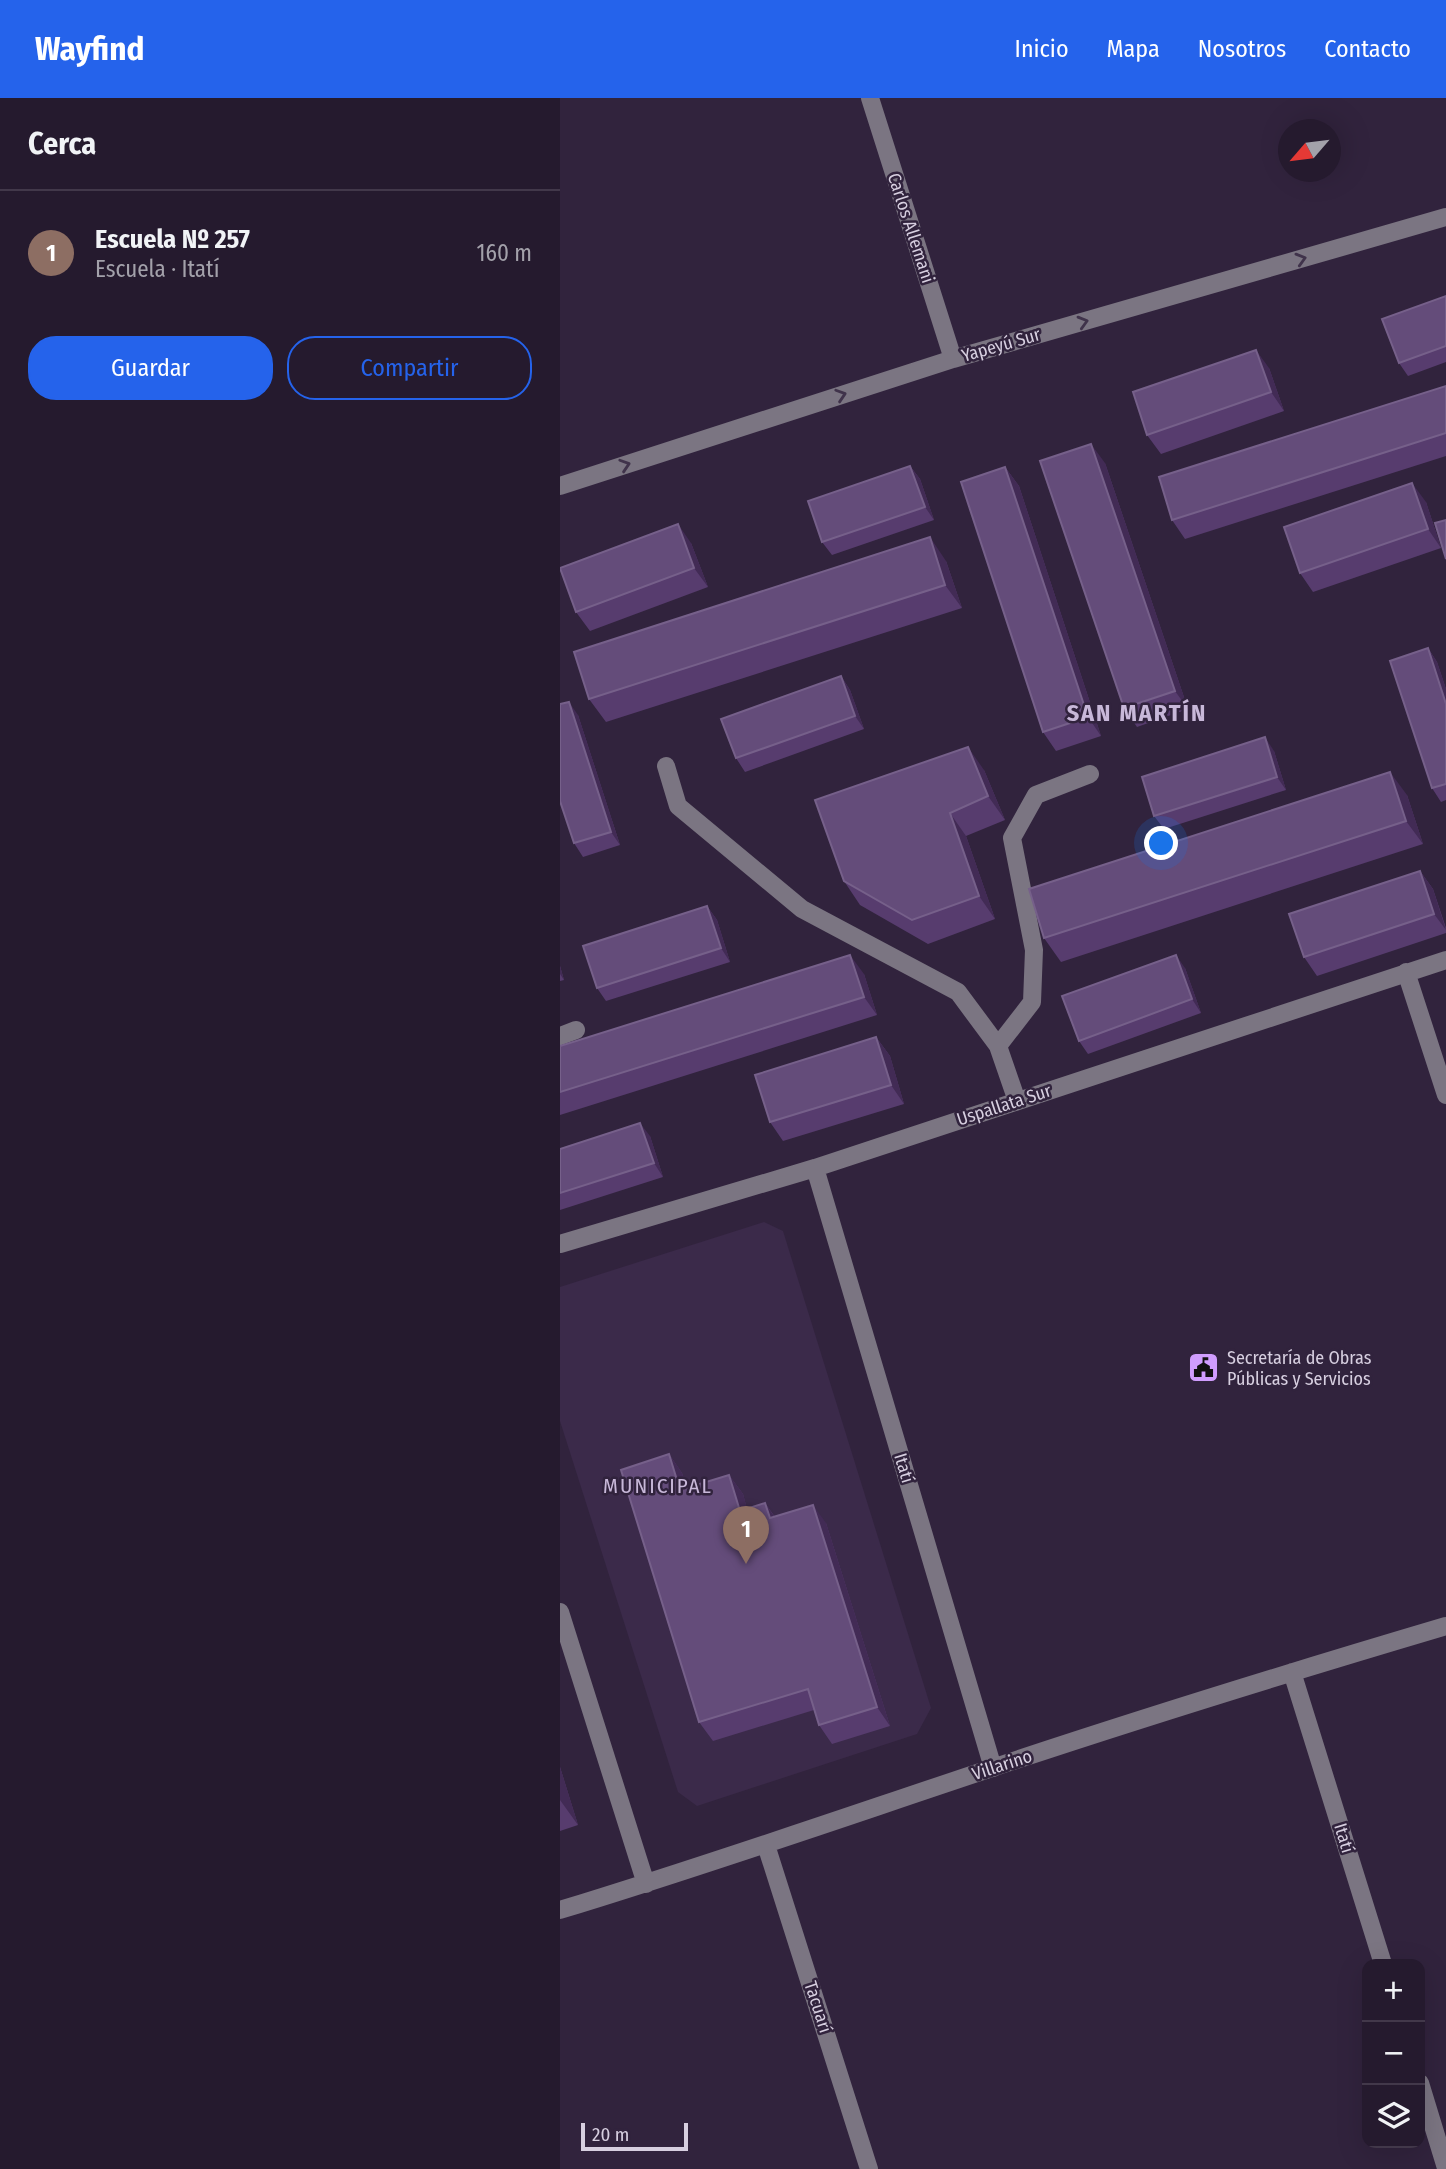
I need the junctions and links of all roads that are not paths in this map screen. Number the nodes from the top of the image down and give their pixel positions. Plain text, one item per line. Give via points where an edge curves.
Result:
1 (870, 98) edge
2 (1446, 217) edge
3 (953, 359) junction
4 (560, 486) edge
5 (666, 765) dead end
6 (1090, 774) dead end
7 (1446, 960) edge
8 (1406, 972) junction
9 (998, 1046) junction
10 (1446, 1095) edge
11 (1017, 1101) junction
12 (815, 1168) junction
13 (560, 1244) edge
14 (560, 1612) edge
15 (1446, 1626) edge
16 (1292, 1672) junction
17 (993, 1768) junction
18 (766, 1845) junction
19 (646, 1884) junction
20 (560, 1910) edge
21 (1381, 1959) edge
22 (1421, 2085) edge
23 (1446, 2168) edge
24 (869, 2169) edge

1 - 3 street, Carlos Allemani
3 -> 2 street, Yapeyú Sur
4 -> 3 street, Yapeyú Sur
5 - 9 street via 678,806 802,909 958,992
6 - 9 street via 1037,796 1012,838 1034,950 1032,1002
7 - 8 street, Uspallata Sur
8 - 10 street
8 - 11 street, Uspallata Sur
9 - 11 street
11 - 12 street, Uspallata Sur
12 - 13 street, Uspallata Sur
12 - 17 street, Itatí
14 - 19 street
15 - 16 street, Villarino
16 - 17 street, Villarino
16 - 21 street, Itatí
17 - 18 street, Villarino
18 - 19 street, Villarino
18 - 24 street, Tacuarí
19 - 20 street, Villarino
22 - 23 street

